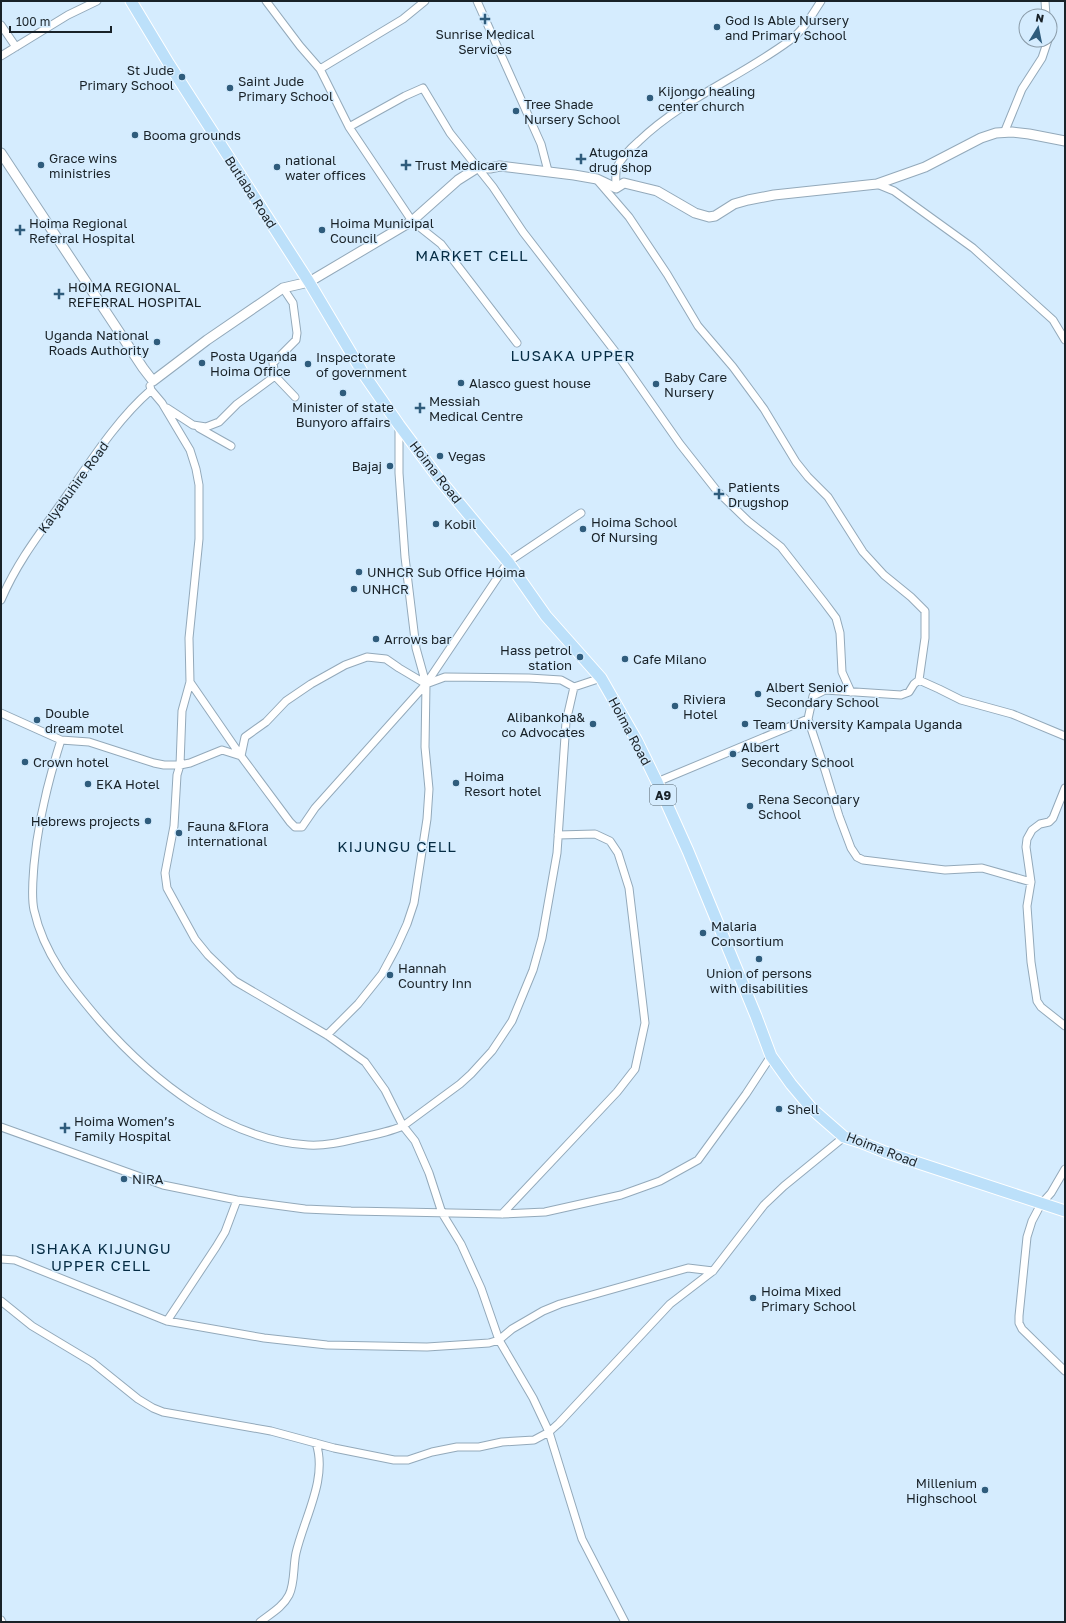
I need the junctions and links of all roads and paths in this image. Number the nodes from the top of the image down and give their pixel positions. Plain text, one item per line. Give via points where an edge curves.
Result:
1 (97, 1) edge
2 (131, 1) edge
3 (266, 1) edge
4 (425, 1) edge
5 (477, 1) edge
6 (822, 1) edge
7 (1, 25) edge
8 (16, 47) junction
9 (1045, 48) edge
10 (1, 56) edge
11 (320, 69) junction
12 (349, 127) junction
13 (1004, 133) junction
14 (1065, 141) edge
15 (1, 154) edge
16 (477, 168) junction
17 (548, 171) junction
18 (597, 179) junction
19 (877, 184) junction
20 (616, 188) junction
21 (412, 220) junction
22 (309, 282) junction
23 (283, 288) junction
24 (1065, 340) edge
25 (517, 343) dead end
26 (275, 376) junction
27 (152, 385) junction
28 (295, 397) dead end
29 (165, 407) junction
30 (193, 425) junction
31 (399, 425) junction
32 (231, 446) dead end
33 (581, 514) dead end
34 (508, 562) junction
35 (1, 600) edge
36 (601, 678) junction
37 (919, 680) junction
38 (190, 682) junction
39 (426, 684) junction
40 (574, 688) junction
41 (851, 692) junction
42 (1, 713) edge
43 (808, 719) junction
44 (1065, 736) edge
45 (61, 740) junction
46 (241, 756) junction
47 (180, 765) junction
48 (657, 782) junction
49 (1065, 788) edge
50 (558, 835) junction
51 (1031, 882) junction
52 (1065, 1026) edge
53 (327, 1035) junction
54 (771, 1056) junction
55 (403, 1126) junction
56 (1, 1128) edge
57 (844, 1137) junction
58 (1065, 1169) edge
59 (237, 1200) junction
60 (1041, 1204) junction
61 (1065, 1211) edge
62 (442, 1213) junction
63 (502, 1214) junction
64 (1, 1259) edge
65 (713, 1271) junction
66 (1, 1301) edge
67 (167, 1321) junction
68 (499, 1340) junction
69 (1065, 1371) edge
70 (549, 1432) junction
71 (316, 1443) junction
72 (334, 1448) junction
73 (319, 1453) junction
74 (260, 1622) edge
75 (625, 1622) edge

1 - 8 street via 68,15
2 - 22 main road, Butiaba Road
3 - 11 street
4 - 11 street via 403,19
5 - 17 street via 541,144
6 - 20 street via 790,40 666,117 630,149 617,168
7 - 8 street
8 - 10 street
9 - 13 street via 1042,58 1022,89
11 - 12 street
12 - 16 street via 423,88 450,133
12 - 21 street
13 - 14 street via 1029,134
13 - 19 street via 981,138 924,167
15 - 27 street
16 - 17 street via 500,166
16 - 21 street via 458,180
16 - 41 street via 493,186 523,232 617,354 680,444 717,491 748,521 781,547 836,618 840,633 842,672
17 - 18 street
18 - 20 street
18 - 37 street via 629,217 698,326 764,409 796,462 828,497 863,552 884,575 925,611 925,638
19 - 20 street via 748,200 709,217 695,213 657,191 624,183
19 - 24 street via 894,191 973,248 1053,320
21 - 22 street
21 - 25 street via 441,244
22 - 23 street
22 - 31 main road, Hoima Road / A9 via 363,373
23 - 26 street via 293,303 297,333 296,340 273,363
23 - 27 street via 207,340
26 - 28 street
26 - 30 street via 237,404 219,422 206,427
27 - 29 street
27 - 35 street, Kalyabuhire Road via 110,436 28,548
29 - 30 street
29 - 38 street via 190,450 199,485 199,539 188,638
30 - 32 street
31 - 34 main road, Hoima Road / A9 via 440,480
31 - 39 street via 398,472 405,557 416,648
33 - 34 street
34 - 36 main road, Hoima Road / A9 via 546,616
34 - 39 street
36 - 40 street
36 - 48 main road, Hoima Road / A9
37 - 41 street via 906,694
37 - 44 street via 961,700 1012,714
38 - 46 street
38 - 47 street via 182,711
39 - 40 street via 445,677 529,678 561,680
39 - 46 street via 386,658 367,657 353,662 310,684 286,701 266,722 245,737
39 - 46 street via 315,808 302,827 295,827 290,822
39 - 53 street via 424,747 429,789 414,903 407,924 382,974 358,1004
40 - 50 street via 566,722
41 - 43 street via 818,692 813,696
42 - 45 street
43 - 48 street
43 - 51 street via 838,816 851,848 858,857 882,863 945,870 982,868
45 - 47 street via 89,742 154,763
45 - 55 street via 51,771 36,846 34,908 40,930 59,970 110,1032 141,1063 199,1108 255,1134 308,1145 333,1144
46 - 47 street via 222,750
47 - 53 street via 174,826 165,873 167,888 179,913 194,939 235,981
48 - 54 main road, Hoima Road / A9
49 - 51 street via 1053,818 1040,824 1029,834 1026,847
50 - 55 street via 542,938 533,970 512,1021 492,1051 471,1074
50 - 63 street via 595,834 610,842 618,853 629,888 645,1023 635,1069 617,1092
51 - 52 street via 1027,906 1037,1001
53 - 55 street via 365,1062 385,1090
54 - 57 main road, Hoima Road / A9 via 812,1109
54 - 63 street via 698,1160 682,1170 621,1195 545,1212
55 - 62 street via 415,1141
56 - 59 street via 163,1185
57 - 60 main road, Hoima Road / A9
57 - 65 street via 764,1205
58 - 60 street via 1051,1193
59 - 62 street via 305,1209
59 - 67 street via 225,1232
60 - 61 main road, Hoima Road / A9
60 - 69 street via 1027,1237 1019,1323
62 - 63 street
62 - 68 street via 461,1244 481,1288
64 - 67 street via 15,1260
65 - 68 street via 688,1268 560,1304 529,1319
65 - 70 street via 670,1304
66 - 71 street via 32,1326 92,1362 153,1408 266,1430
67 - 68 street via 264,1338 327,1345 445,1347 478,1345
68 - 70 street via 534,1398
70 - 72 street via 528,1441 457,1447 401,1461 380,1459
70 - 75 street via 582,1539
71 - 72 street
71 - 73 street
72 - 73 street
73 - 74 street via 317,1485 296,1550 289,1594 284,1602

